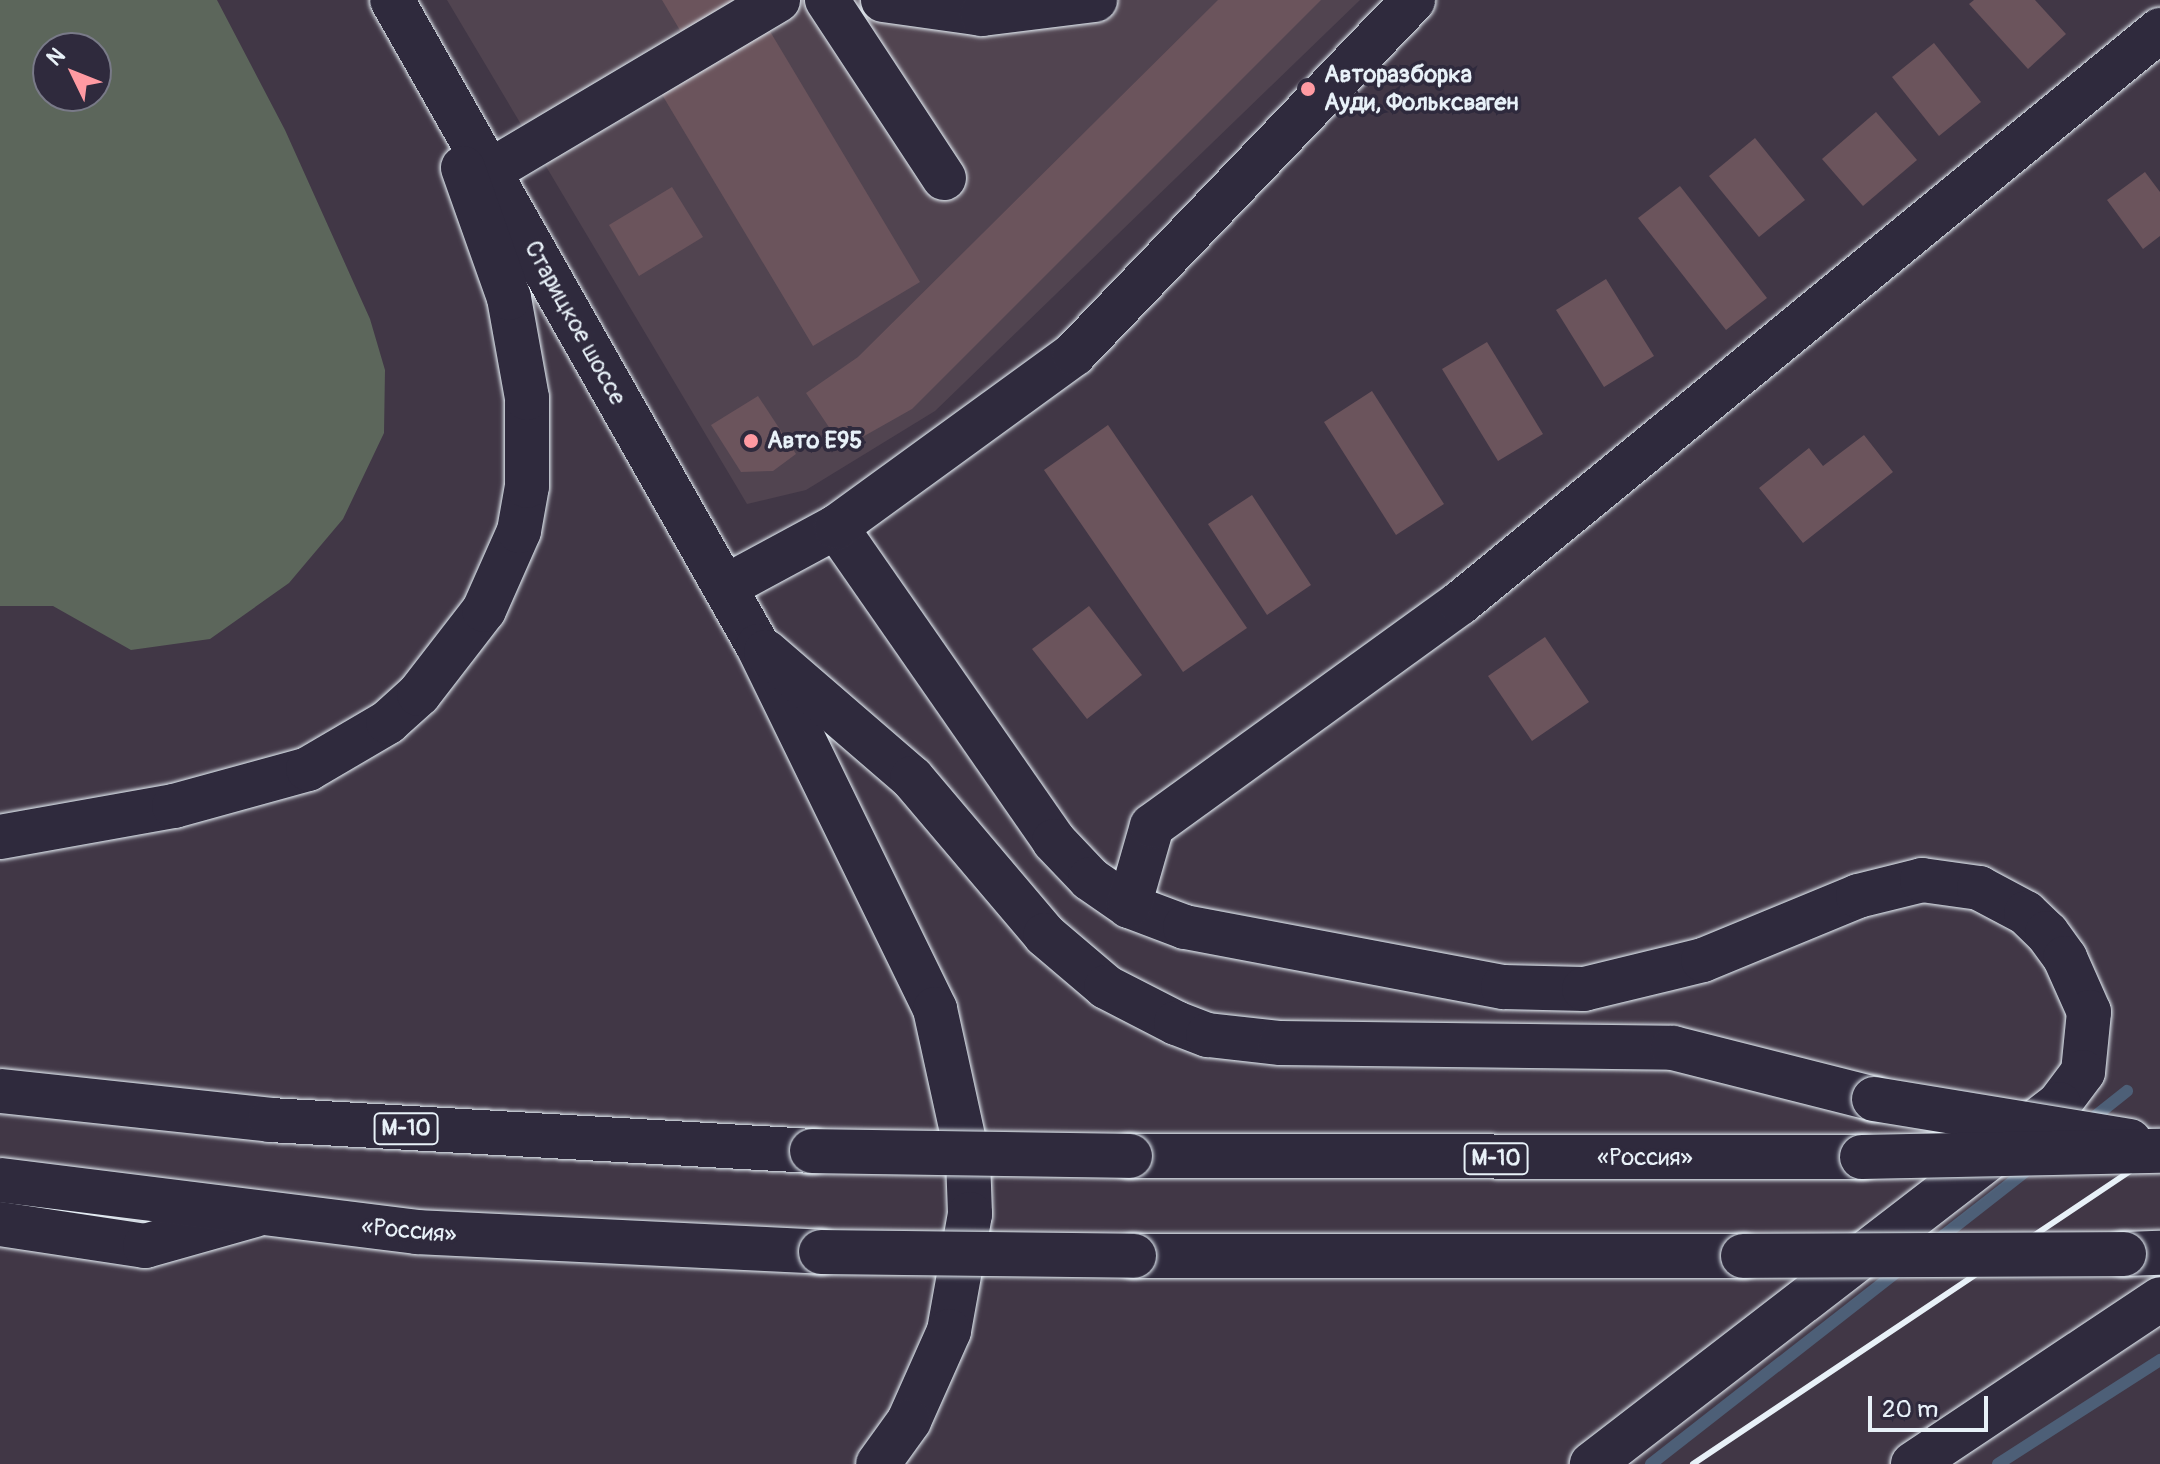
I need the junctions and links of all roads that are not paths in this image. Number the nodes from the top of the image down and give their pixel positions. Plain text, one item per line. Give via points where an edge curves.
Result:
1 (778, 0) edge
2 (827, 0) edge
3 (883, 0) edge
4 (1095, 0) edge
5 (1413, 0) edge
6 (400, 12) edge
7 (2160, 30) edge
8 (490, 171) junction
9 (944, 178) dead end
10 (836, 527) junction
11 (725, 587) junction
12 (758, 646) junction
13 (0, 837) edge
14 (1129, 906) junction
15 (0, 1091) edge
16 (2160, 1149) edge
17 (0, 1180) edge
18 (255, 1215) junction
19 (0, 1224) edge
20 (2148, 1255) edge
21 (2160, 1299) edge
22 (878, 1464) edge
23 (1592, 1464) edge
24 (1913, 1464) edge

1 - 8 main road
2 - 9 main road
3 - 4 main road via 982,14
5 - 10 main road via 1074,354
6 - 8 main road, Старицкое шоссе
6 - 13 main road via 488,234 522,355 527,486 506,567 484,610 419,694 352,746 250,788
7 - 14 main road via 1460,603 1152,826
8 - 11 main road, Старицкое шоссе
10 - 11 main road
10 - 14 main road via 1054,841
11 - 12 main road, Старицкое шоссе
12 - 16 main road, bridge via 815,688 912,778 1045,935 1145,1011 1208,1035 1281,1043 1673,1048 1874,1099
12 - 22 main road, Старицкое шоссе via 921,974 953,1075 968,1159 970,1214 949,1331 909,1421
14 - 23 main road via 1185,927 1274,947 1503,987 1584,989 1637,981 1750,944 1858,896 1922,880 1979,888 2026,913 2047,933 2071,967 2089,1012 2083,1072 2059,1104
15 - 16 main road, «Россия» / М-10, bridge via 286,1121 812,1151 1862,1157
17 - 18 main road, «Россия»
18 - 19 main road via 145,1246
18 - 20 main road, «Россия», bridge via 432,1233 821,1252
21 - 24 main road

